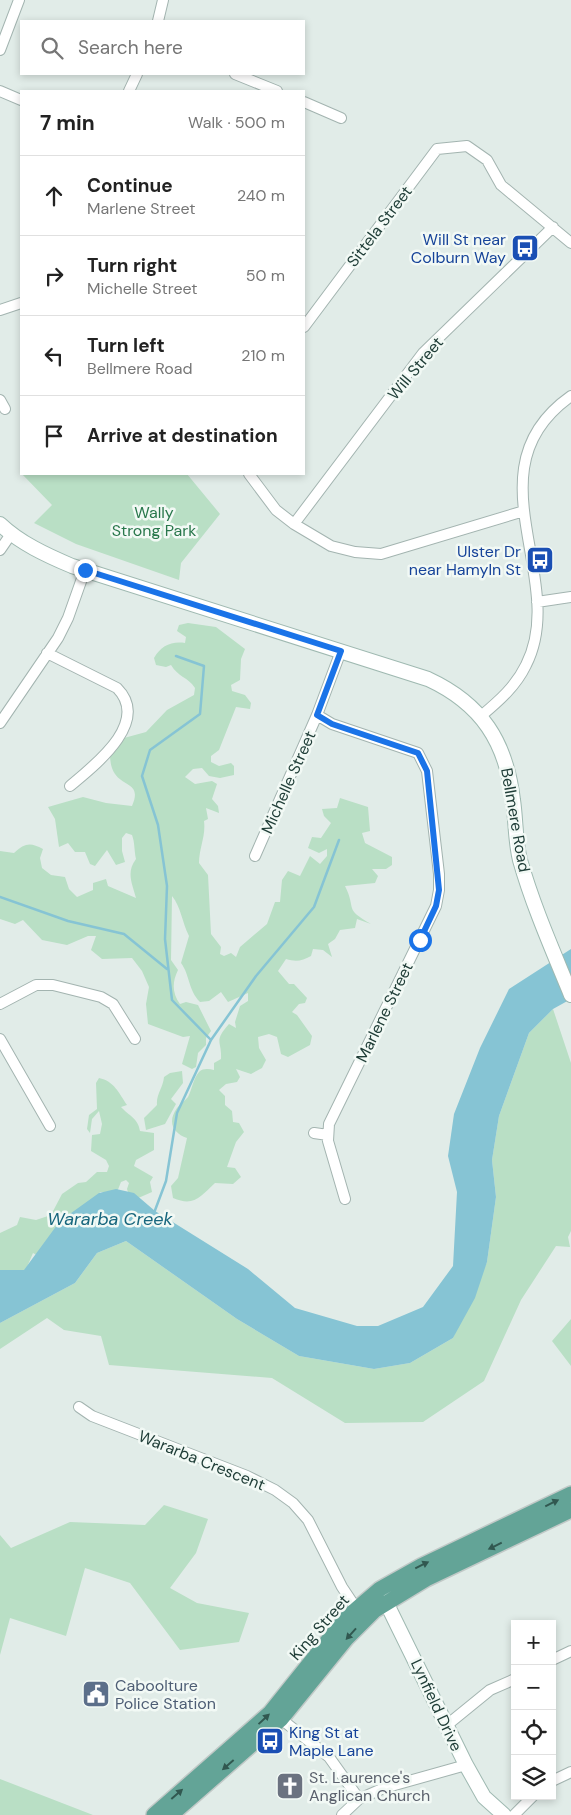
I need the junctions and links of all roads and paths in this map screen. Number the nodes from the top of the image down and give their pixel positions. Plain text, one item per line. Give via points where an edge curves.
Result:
1 (19, 0) edge
2 (163, 0) edge
3 (158, 20) edge
4 (0, 50) edge
5 (136, 75) edge
6 (237, 75) edge
7 (129, 90) edge
8 (275, 90) edge
9 (0, 91) edge
10 (20, 100) edge
11 (305, 102) edge
12 (341, 118) dead end
13 (554, 227) junction
14 (571, 243) edge
15 (20, 303) edge
16 (0, 310) edge
17 (305, 326) edge
18 (571, 396) edge
19 (0, 400) edge
20 (5, 409) dead end
21 (250, 475) edge
22 (524, 511) junction
23 (0, 524) edge
24 (294, 524) junction
25 (11, 534) junction
26 (0, 550) edge
27 (85, 570) junction
28 (571, 597) edge
29 (537, 602) junction
30 (341, 651) junction
31 (47, 653) junction
32 (317, 715) junction
33 (481, 716) junction
34 (0, 723) edge
35 (70, 786) dead end
36 (255, 856) dead end
37 (571, 995) edge
38 (0, 1004) edge
39 (0, 1039) edge
40 (135, 1039) dead end
41 (50, 1126) dead end
42 (314, 1133) dead end
43 (328, 1135) junction
44 (345, 1199) dead end
45 (79, 1406) dead end
46 (571, 1494) edge
47 (571, 1510) edge
48 (535, 1519) junction
49 (383, 1595) junction
50 (356, 1608) junction
51 (571, 1651) edge
52 (556, 1658) edge
53 (511, 1680) edge
54 (281, 1719) junction
55 (447, 1726) junction
56 (466, 1765) junction
57 (571, 1772) edge
58 (556, 1779) edge
59 (359, 1799) junction
60 (529, 1800) edge
61 (154, 1815) edge
62 (171, 1815) edge
63 (342, 1815) edge
64 (504, 1815) edge
65 (514, 1815) edge

1 - 4 street
2 - 3 street
5 - 7 street
6 - 8 street
9 - 10 street
11 - 12 street
13 - 14 street
13 - 17 street, Sittela Street via 501,185 486,160 467,146 437,149
13 - 24 street, Will Street via 423,353
15 - 16 street
18 - 22 street via 556,406 538,428 525,459 522,481
19 - 20 street
21 - 24 street via 276,510
22 - 24 street via 381,554 331,546
22 - 29 street
23 - 25 main road, Bellmere Road
25 - 26 street
25 - 27 main road, Bellmere Road via 51,558
27 - 30 main road, Bellmere Road
27 - 31 street via 68,618
28 - 29 street
29 - 33 street via 534,646 527,665 514,686
30 - 32 street, Michelle Street
30 - 33 main road, Bellmere Road via 444,686
31 - 34 street
31 - 35 street via 116,688 124,695 128,706 123,728 107,755
32 - 36 street, Michelle Street
32 - 43 street, Marlene Street via 332,724 418,753 424,761 439,890 436,906 329,1124
33 - 37 main road, Bellmere Road via 500,746 510,774 520,858
38 - 40 street via 36,985 54,984 114,1004
39 - 41 street
42 - 43 street
43 - 44 street, Marlene Street via 331,1158
45 - 50 street, Wararba Crescent via 92,1416 247,1476 293,1503 308,1520 342,1588
48 -> 46 main road, King Street
47 - 48 main road, King Street
48 - 49 main road, King Street via 426,1579
49 - 50 main road, King Street
49 -> 54 main road, King Street
49 - 55 main road, Lynfield Drive
61 -> 50 main road, King Street via 270,1713
51 - 52 street
53 - 55 street via 490,1690
54 - 59 street via 329,1757
54 -> 62 main road, King Street
55 - 56 main road, Lynfield Drive
56 - 59 street via 384,1788
56 - 64 main road, Lynfield Drive via 484,1796
57 - 58 street
59 - 63 street
60 - 65 street

